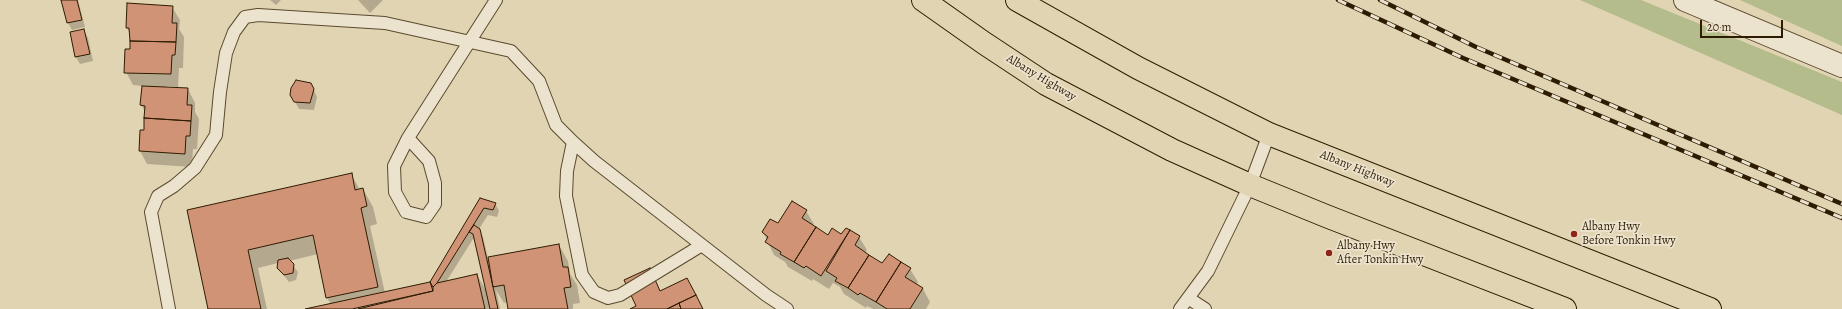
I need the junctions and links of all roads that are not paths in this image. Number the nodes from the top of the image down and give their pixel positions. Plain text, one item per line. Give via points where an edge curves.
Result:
1 (496, 0) edge
2 (923, 0) edge
3 (1018, 0) edge
4 (1685, 0) edge
5 (469, 42) junction
6 (1842, 66) edge
7 (1269, 134) junction
8 (408, 138) junction
9 (573, 142) junction
10 (1250, 185) junction
11 (702, 245) junction
12 (1188, 298) junction
13 (169, 309) edge
14 (787, 309) edge
15 (1180, 309) edge
16 (1205, 309) edge
17 (1565, 309) edge
18 (1710, 309) edge

1 - 5 lane
2 - 10 highway, Albany Highway via 1046,84 1172,150
3 - 7 highway, Albany Highway via 1138,68
4 - 6 street
5 - 8 lane
5 - 9 lane via 511,51 539,81 556,125
5 - 13 lane via 385,23 258,15 245,17 234,32 226,53 216,136 195,168 158,196 151,212
7 - 10 lane
7 - 18 highway, Albany Highway
8 - 8 lane via 394,166 395,192 406,212 426,217 435,204 435,182 429,161
9 - 11 lane
9 - 11 lane via 566,196 582,275 594,292 608,298 620,295
10 - 12 lane via 1208,271
10 - 17 highway, Albany Highway
11 - 14 lane
12 - 15 lane
12 - 16 lane

